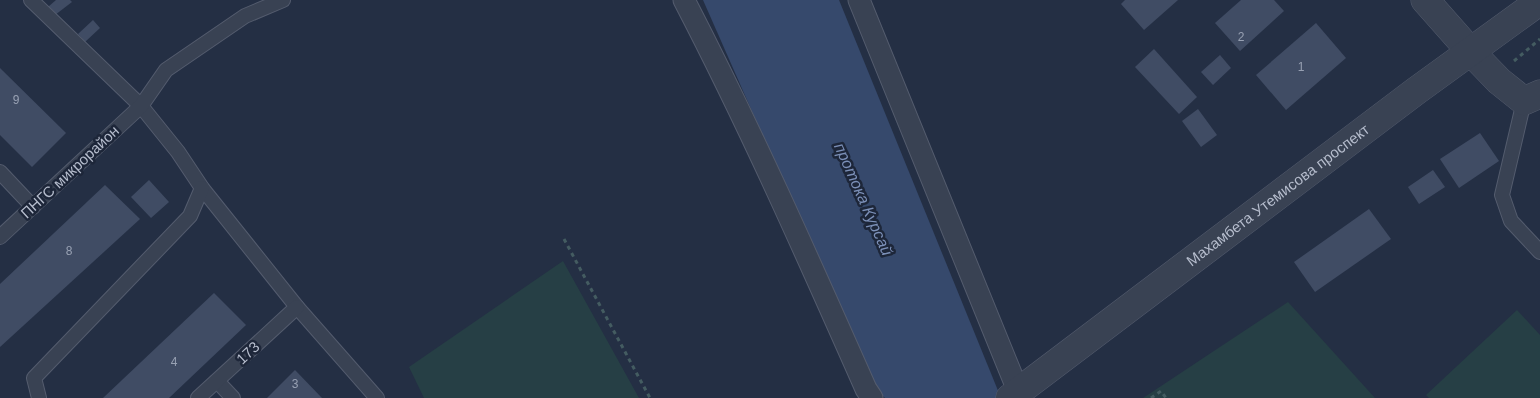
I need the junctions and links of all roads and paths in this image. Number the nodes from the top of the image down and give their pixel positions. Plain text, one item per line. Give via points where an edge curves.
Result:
1 (31, 0) edge
2 (284, 0) edge
3 (684, 0) edge
4 (859, 0) edge
5 (1425, 0) edge
6 (1540, 1) edge
7 (1540, 39) edge
8 (1471, 52) junction
9 (1499, 81) junction
10 (1532, 97) edge
11 (141, 106) junction
12 (0, 172) edge
13 (202, 188) junction
14 (33, 207) junction
15 (0, 237) edge
16 (564, 239) dead end
17 (1540, 252) edge
18 (297, 307) junction
19 (217, 381) junction
20 (1016, 396) edge
21 (39, 398) edge
22 (198, 398) edge
23 (233, 398) edge
24 (376, 398) edge
25 (650, 398) edge
26 (872, 398) edge
27 (1151, 398) edge
28 (1166, 398) edge

1 - 11 lane
2 - 11 lane, ПНГС микрорайон via 244,16 166,70
3 - 26 street via 729,87
4 - 20 street
5 - 8 street
6 - 8 street, Махамбета Утемисова проспект
7 - 9 path via 1514,61
8 - 9 street
8 - 20 street, Махамбета Утемисова проспект
9 - 10 street
10 - 17 lane via 1502,194 1511,221
11 - 13 lane
11 - 14 lane, ПНГС микрорайон
12 - 14 lane
13 - 18 lane
13 - 21 lane via 190,216 34,378
14 - 15 lane, ПНГС микрорайон
16 - 25 path
18 - 19 lane, 173
18 - 24 lane
19 - 22 lane, 173
19 - 23 lane
27 - 28 path via 1161,391

